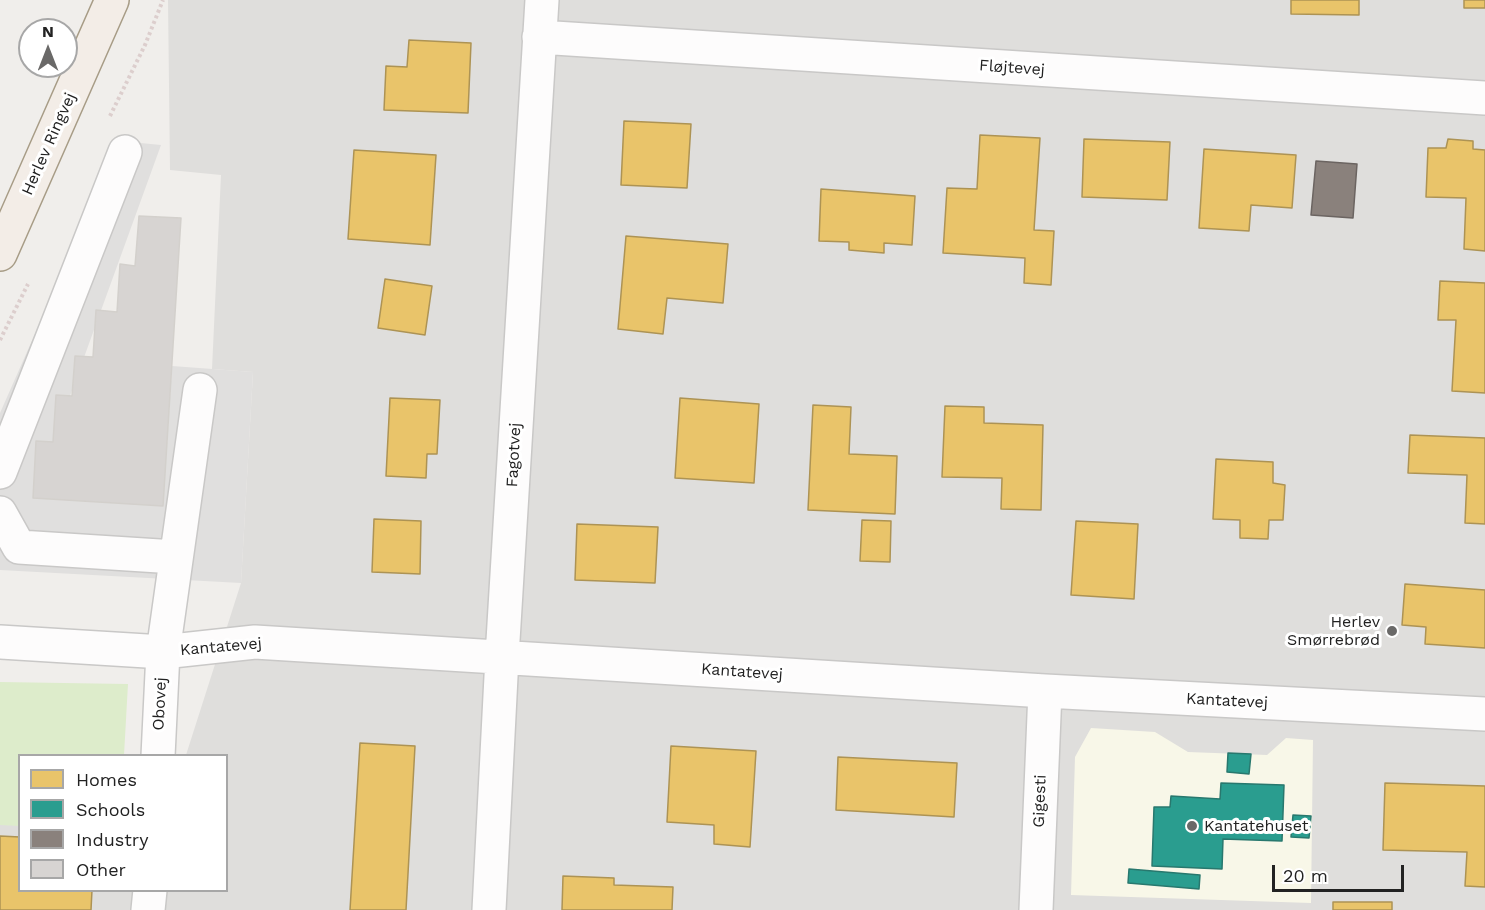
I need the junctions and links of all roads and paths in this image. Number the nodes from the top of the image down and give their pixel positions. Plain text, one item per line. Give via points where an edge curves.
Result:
1 (112, 0) edge
2 (542, 0) edge
3 (539, 37) junction
4 (1485, 98) edge
5 (125, 152) dead end
6 (0, 254) edge
7 (200, 390) dead end
8 (0, 472) edge
9 (0, 513) edge
10 (175, 557) junction
11 (0, 642) edge
12 (163, 652) junction
13 (502, 657) junction
14 (1045, 691) junction
15 (1485, 714) edge
16 (158, 754) edge
17 (150, 892) edge
18 (148, 910) edge
19 (489, 910) edge
20 (1036, 910) edge

1 - 6 main road, Herlev Ringvej
2 - 3 street, Fagotvej
3 - 4 street, Fløjtevej
3 - 13 street, Fagotvej
5 - 8 street
7 - 10 street, Obovej
9 - 10 street via 19,547
10 - 12 street, Obovej
11 - 12 street, Kantatevej
12 - 13 street, Kantatevej via 255,642
12 - 16 street, Obovej
13 - 14 street, Kantatevej
13 - 19 street, Fagotvej
14 - 15 street, Kantatevej
14 - 20 street, Gigesti
17 - 18 street

